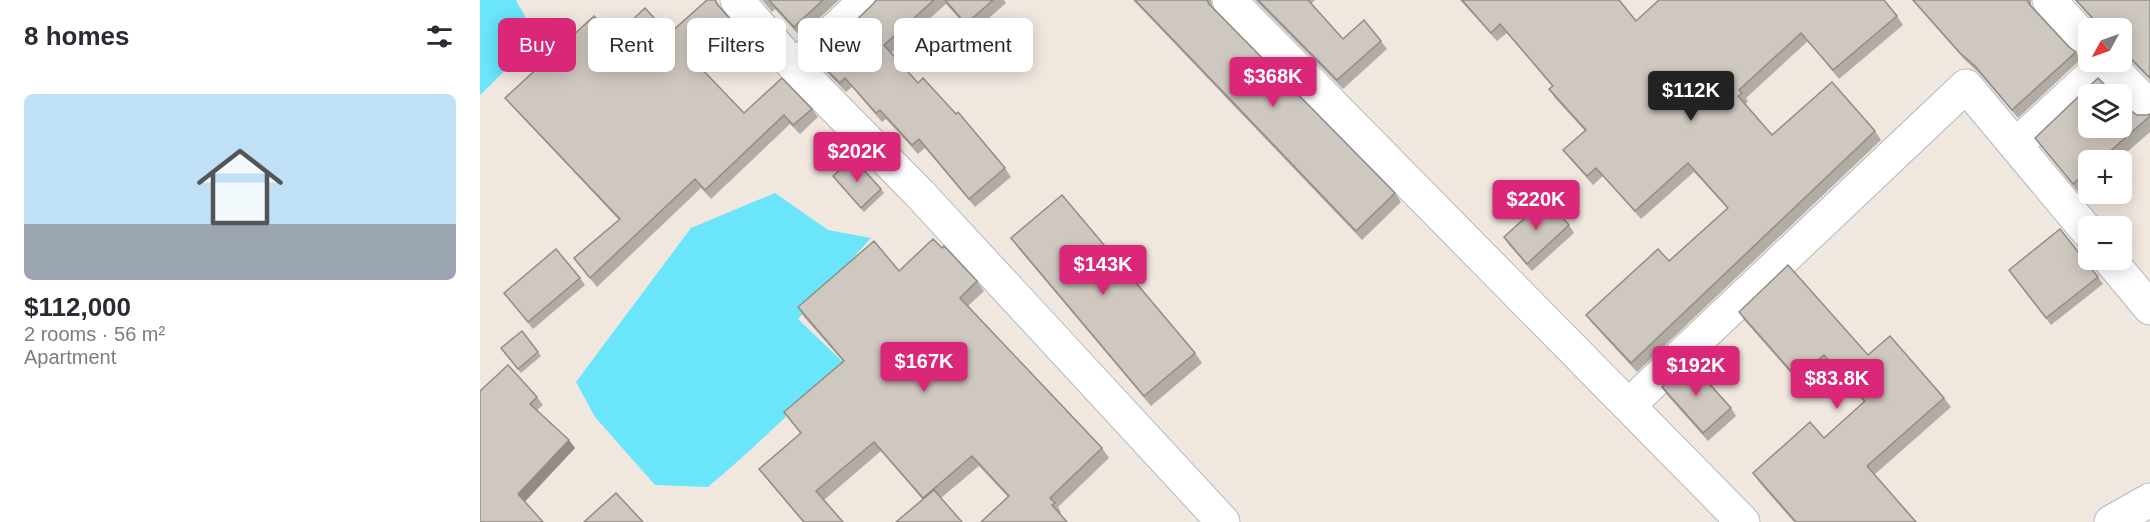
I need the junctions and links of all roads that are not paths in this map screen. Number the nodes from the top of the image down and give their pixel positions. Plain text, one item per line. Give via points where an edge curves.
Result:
1 (737, 0) edge
2 (866, 0) edge
3 (1229, 0) edge
4 (2049, 0) edge
5 (2078, 31) edge
6 (795, 67) junction
7 (2095, 72) edge
8 (2116, 72) edge
9 (2150, 107) edge
10 (2016, 145) junction
11 (2078, 220) edge
12 (2118, 270) edge
13 (2150, 308) edge
14 (1629, 405) junction
15 (2150, 500) edge
16 (1223, 522) edge
17 (1743, 522) edge
18 (2111, 522) edge

1 - 6 street
2 - 6 street
3 - 14 street
4 - 5 street
6 - 16 street via 935,210
7 - 10 street
8 - 9 street
10 - 11 street
10 - 14 street via 1966,86
12 - 13 street
14 - 17 street
15 - 18 street

